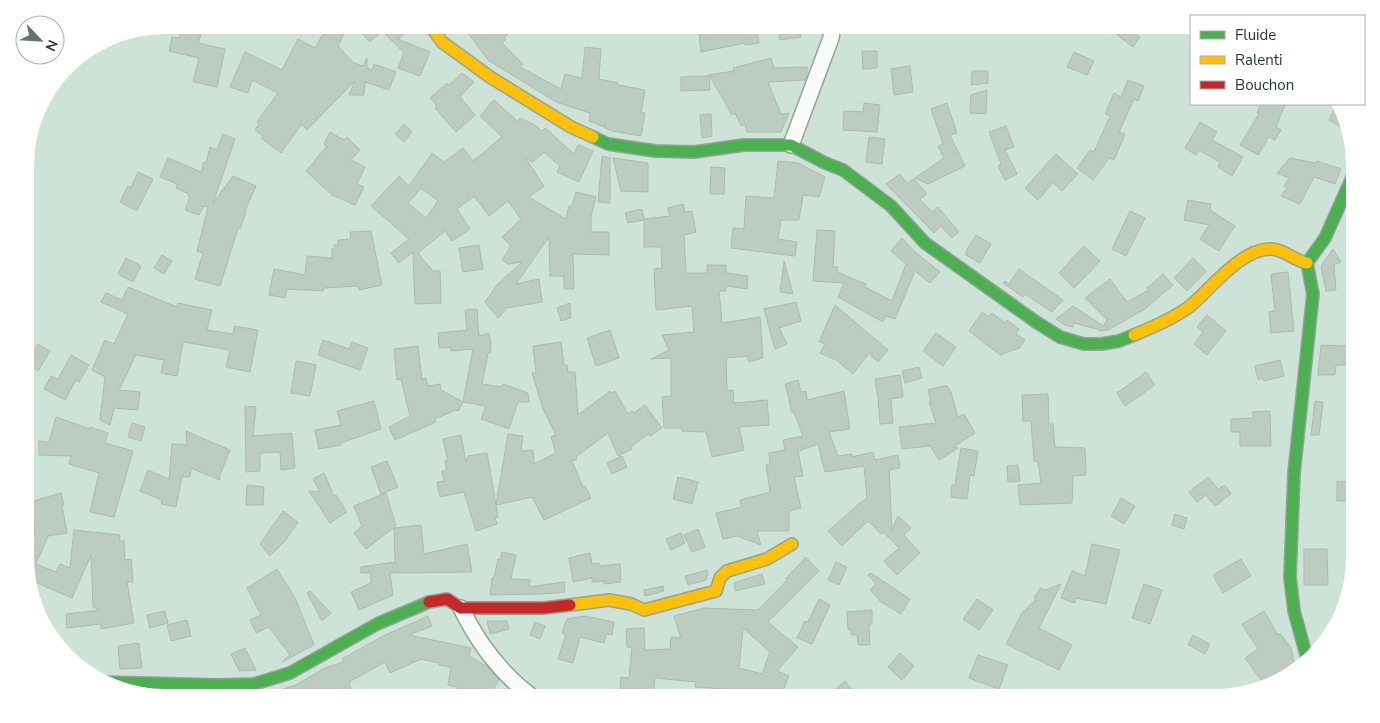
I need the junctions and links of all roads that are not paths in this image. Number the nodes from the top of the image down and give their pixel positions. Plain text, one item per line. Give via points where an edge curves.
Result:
1 (436, 34) edge
2 (832, 34) edge
3 (791, 145) junction
4 (1346, 192) edge
5 (1307, 263) junction
6 (792, 544) dead end
7 (461, 608) junction
8 (1306, 653) edge
9 (125, 683) edge
10 (524, 689) edge

1 - 3 street via 442,42 490,78 571,127 608,144 655,151 694,152
2 - 3 street
3 - 5 street via 843,170 891,206 925,243 1036,322 1060,337 1084,344 1119,341 1158,325 1188,307 1228,271 1261,250 1280,251
4 - 5 street via 1325,238
5 - 8 street via 1313,294 1294,473 1290,577 1294,611
6 - 7 street via 767,559 727,571 720,578 716,591 644,610 628,602 602,598 554,607
7 - 9 street via 447,600 423,604 377,624 290,673 254,684
7 - 10 street via 486,652

